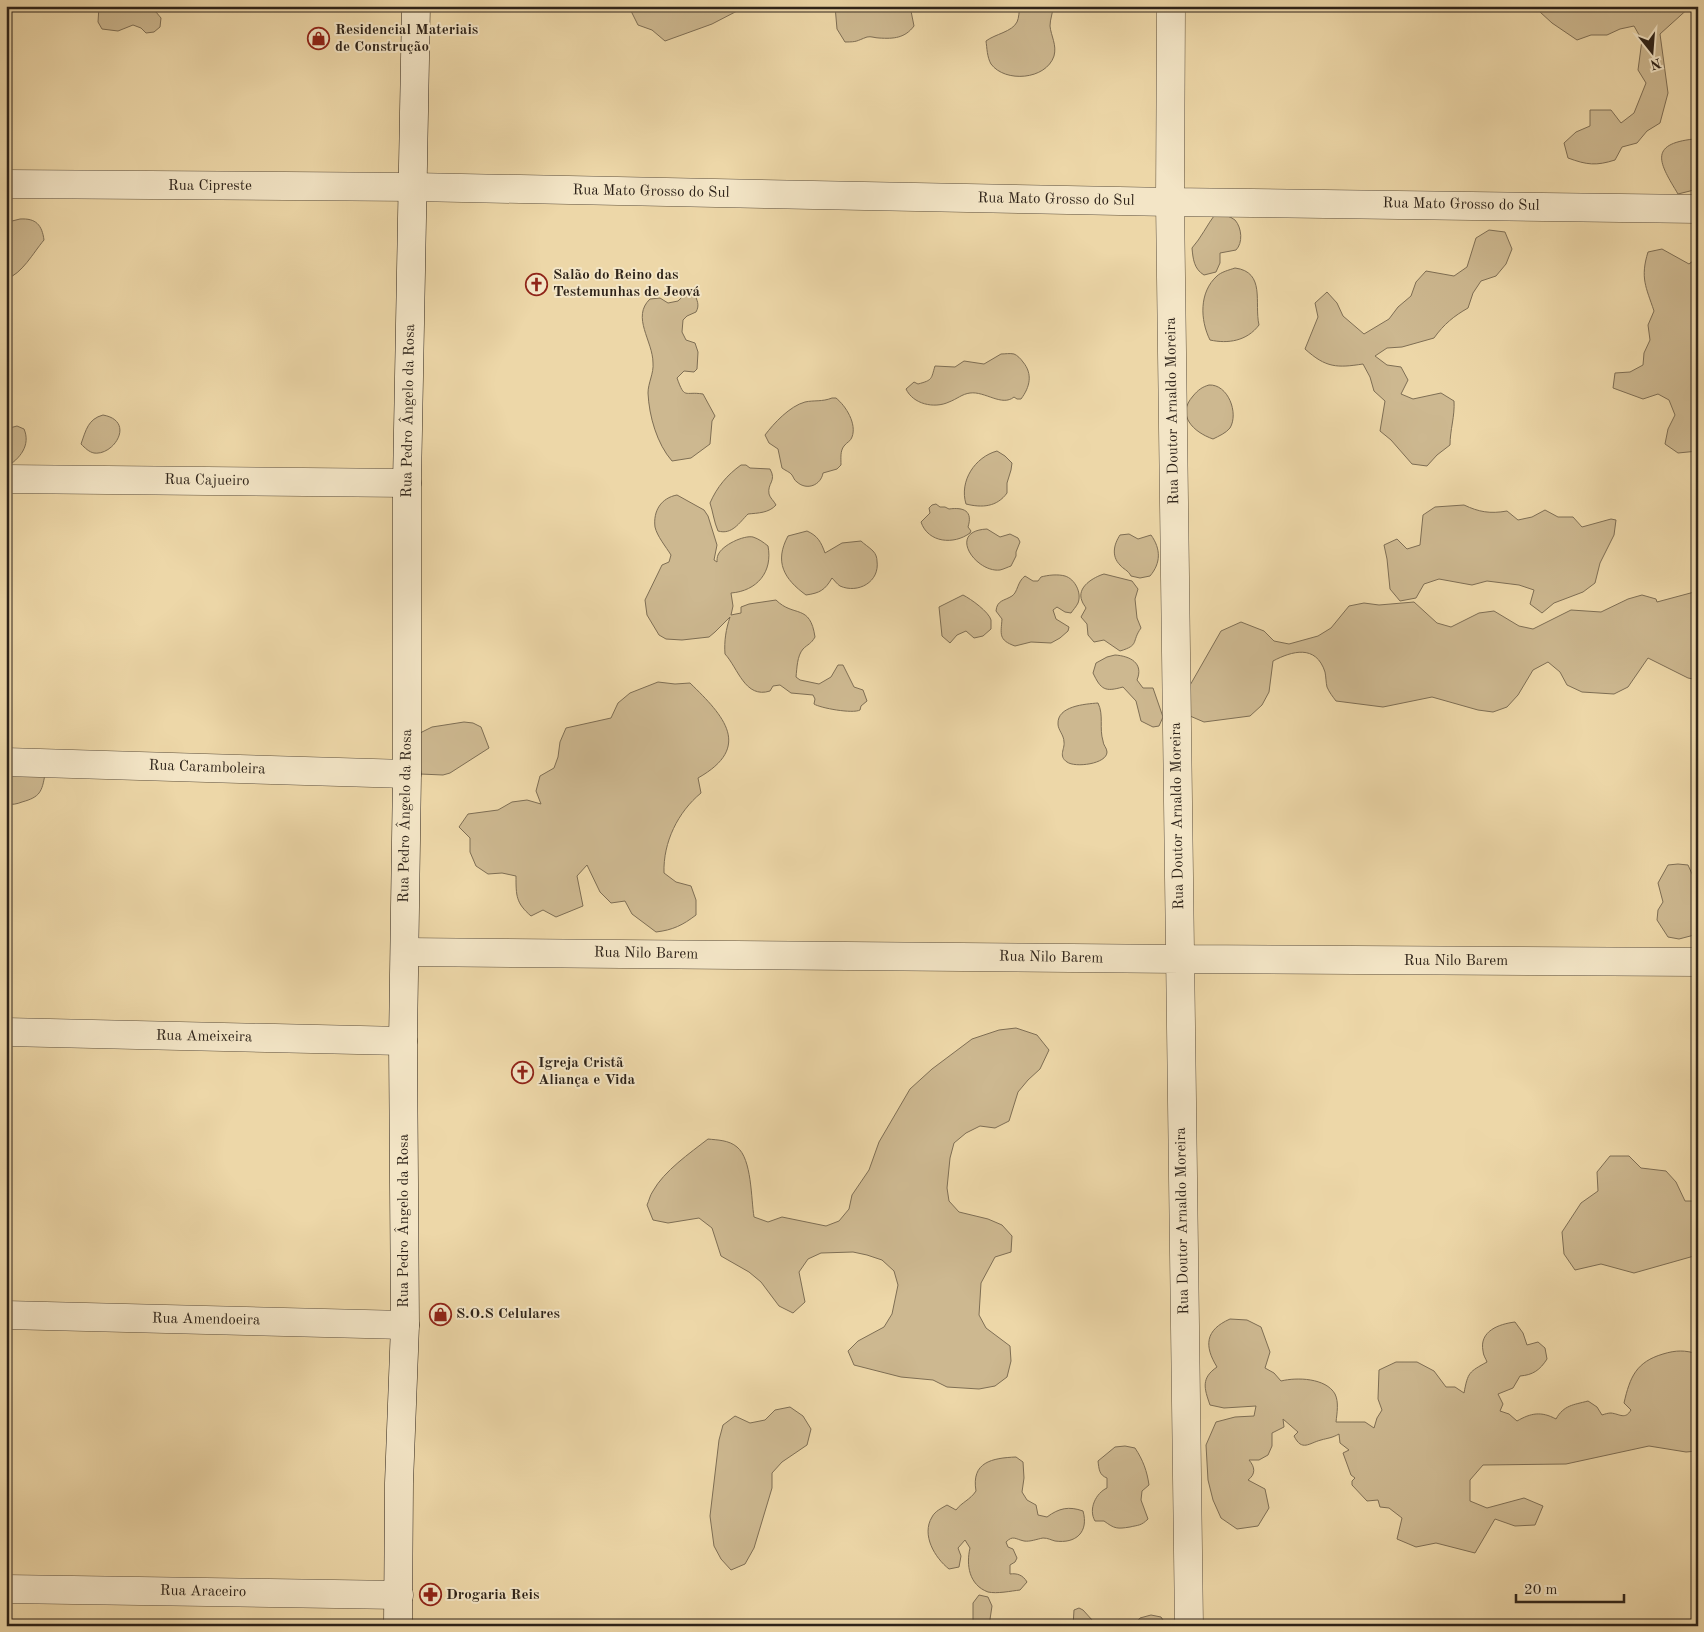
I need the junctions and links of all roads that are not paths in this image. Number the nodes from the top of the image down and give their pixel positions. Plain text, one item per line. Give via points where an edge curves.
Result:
1 (416, 6) edge
2 (1171, 6) edge
3 (6, 184) edge
4 (414, 187) junction
5 (1170, 202) junction
6 (1698, 208) edge
7 (6, 479) edge
8 (407, 483) junction
9 (6, 762) edge
10 (407, 774) junction
11 (405, 952) junction
12 (1180, 959) junction
13 (1698, 962) edge
14 (6, 1032) edge
15 (402, 1041) junction
16 (6, 1315) edge
17 (405, 1325) junction
18 (6, 1589) edge
19 (399, 1595) junction
20 (398, 1626) edge
21 (1189, 1626) edge

1 - 4 street, Rua Pedro Ângelo da Rosa
2 - 5 street, Rua Doutor Arnaldo Moreira
3 - 4 street, Rua Cipreste
4 - 5 street, Rua Mato Grosso do Sul
4 - 8 street, Rua Pedro Ângelo da Rosa
5 - 6 street, Rua Mato Grosso do Sul
5 - 12 street, Rua Doutor Arnaldo Moreira
7 - 8 street, Rua Cajueiro
8 - 10 street, Rua Pedro Ângelo da Rosa
9 - 10 street, Rua Caramboleira
10 - 11 street, Rua Pedro Ângelo da Rosa
11 - 12 street, Rua Nilo Barem
11 - 15 street, Rua Pedro Ângelo da Rosa
12 - 13 street, Rua Nilo Barem
12 - 21 street, Rua Doutor Arnaldo Moreira
14 - 15 street, Rua Ameixeira
15 - 17 street, Rua Pedro Ângelo da Rosa
16 - 17 street, Rua Amendoeira
17 - 19 street, Rua Pedro Ângelo da Rosa
18 - 19 street, Rua Araceiro
19 - 20 street, Rua Pedro Ângelo da Rosa

